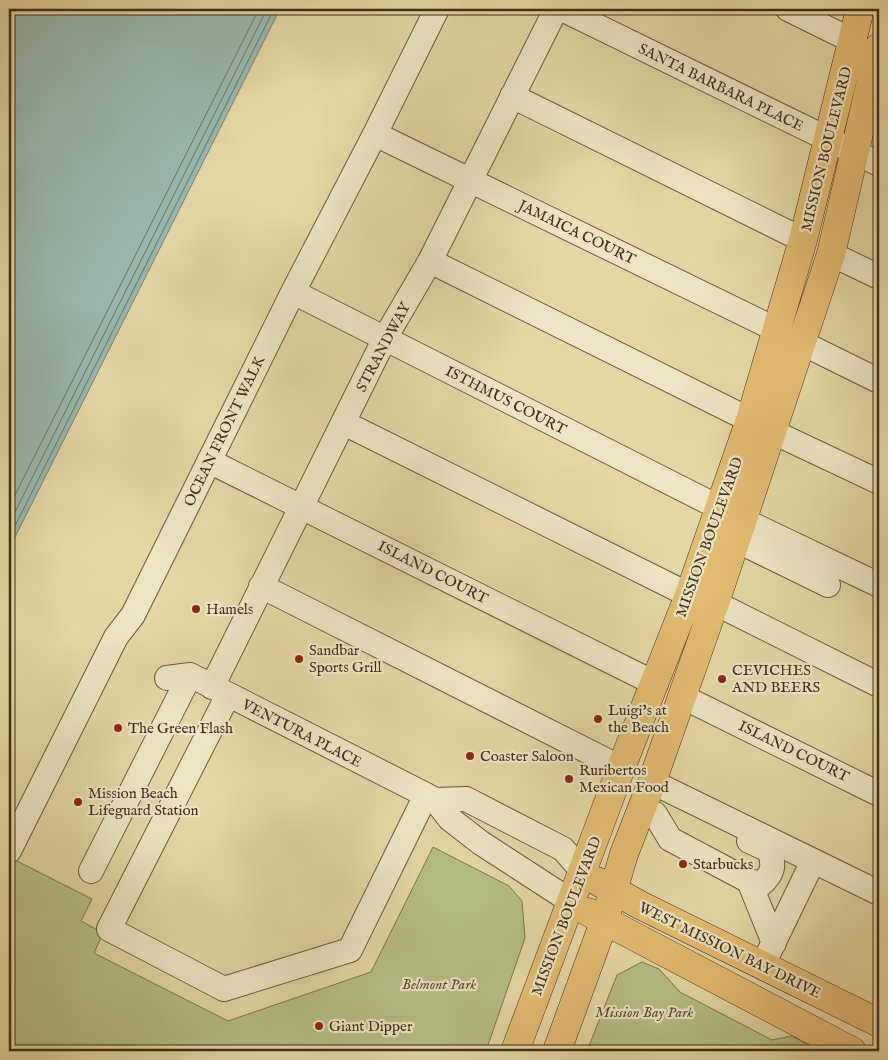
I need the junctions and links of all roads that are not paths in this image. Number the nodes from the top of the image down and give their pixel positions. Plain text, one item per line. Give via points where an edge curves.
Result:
1 (437, 9) edge
2 (556, 9) edge
3 (562, 9) edge
4 (788, 9) edge
5 (860, 9) edge
6 (852, 40) junction
7 (879, 50) edge
8 (512, 96) junction
9 (375, 134) junction
10 (827, 138) junction
11 (855, 152) junction
12 (879, 164) edge
13 (470, 179) junction
14 (803, 240) junction
15 (831, 254) junction
16 (430, 261) junction
17 (879, 277) edge
18 (293, 292) junction
19 (789, 336) junction
20 (385, 338) junction
21 (879, 381) edge
22 (344, 423) junction
23 (761, 426) junction
24 (210, 461) junction
25 (879, 482) edge
26 (301, 506) junction
27 (720, 508) junction
28 (740, 530) junction
29 (828, 585) dead end
30 (879, 585) edge
31 (262, 586) junction
32 (689, 595) junction
33 (715, 603) junction
34 (656, 684) junction
35 (879, 685) edge
36 (220, 691) junction
37 (681, 696) junction
38 (621, 768) junction
39 (652, 782) junction
40 (879, 794) edge
41 (430, 798) junction
42 (648, 811) junction
43 (9, 852) edge
44 (813, 861) junction
45 (91, 871) dead end
46 (584, 872) junction
47 (749, 881) junction
48 (613, 891) junction
49 (879, 893) edge
50 (572, 902) junction
51 (604, 922) junction
52 (768, 954) junction
53 (879, 1023) edge
54 (515, 1051) edge
55 (557, 1051) edge
56 (852, 1051) edge

1 - 9 street, OCEAN FRONT WALK
2 - 8 street, STRANDWAY
3 - 10 street, SANTA BARBARA PLACE
4 - 6 street
5 - 6 main road, MISSION BOULEVARD
6 - 10 main road, MISSION BOULEVARD
7 - 11 main road, MISSION BOULEVARD
8 - 13 street, STRANDWAY
8 - 14 street
9 - 13 street, JAMAICA COURT
9 - 18 street, OCEAN FRONT WALK
10 - 11 street, SANTA BARBARA PLACE
10 - 14 main road, MISSION BOULEVARD
11 - 12 street, SANTA BARBARA PLACE
11 - 15 main road, MISSION BOULEVARD
13 - 16 street, STRANDWAY
13 - 19 street, JAMAICA COURT
14 - 19 main road, MISSION BOULEVARD
15 - 17 street
15 - 19 main road, MISSION BOULEVARD
16 - 20 street, STRANDWAY
16 - 23 street
18 - 20 street, ISTHMUS COURT
18 - 24 street, OCEAN FRONT WALK
19 - 21 street, JAMAICA COURT
19 - 23 main road, MISSION BOULEVARD
20 - 22 street, STRANDWAY
20 - 27 street, ISTHMUS COURT
22 - 26 street, STRANDWAY
22 - 32 street
23 - 25 street
23 - 27 main road, MISSION BOULEVARD
23 - 28 main road, MISSION BOULEVARD
24 - 26 street, ISLAND COURT
24 - 43 street, OCEAN FRONT WALK via 132,615 116,637
26 - 31 street, STRANDWAY
26 - 34 street, ISLAND COURT
27 - 32 main road, MISSION BOULEVARD
28 - 29 street
28 - 30 street
28 - 33 main road, MISSION BOULEVARD
31 - 36 street, STRANDWAY
31 - 38 street
32 - 34 main road, MISSION BOULEVARD
33 - 35 street
33 - 37 main road, MISSION BOULEVARD
34 - 38 main road, MISSION BOULEVARD
36 - 41 street, VENTURA PLACE
36 - 41 street, STRANDWAY via 109,929 224,989 350,950
36 - 45 street, VENTURA PLACE via 179,677
37 - 39 main road, MISSION BOULEVARD
37 - 40 street, ISLAND COURT
38 - 46 main road, MISSION BOULEVARD
39 - 42 main road, MISSION BOULEVARD
39 - 44 street
41 - 46 street, VENTURA PLACE via 466,799 563,849
41 - 50 street, VENTURA PLACE via 450,819 481,843
42 - 47 street via 670,839
42 - 47 street via 674,809 687,812 769,850 774,862 770,877 761,884
42 - 48 main road, MISSION BOULEVARD
44 - 49 street
44 - 52 street
46 - 48 main road, WEST MISSION BAY DRIVE
46 - 50 main road, MISSION BOULEVARD
47 - 52 street
48 - 51 main road, MISSION BOULEVARD
48 - 52 main road, WEST MISSION BAY DRIVE
50 - 51 main road, WEST MISSION BAY DRIVE
50 - 54 main road, MISSION BOULEVARD
51 - 55 main road, MISSION BOULEVARD
51 - 56 main road, WEST MISSION BAY DRIVE
52 - 53 main road, WEST MISSION BAY DRIVE

